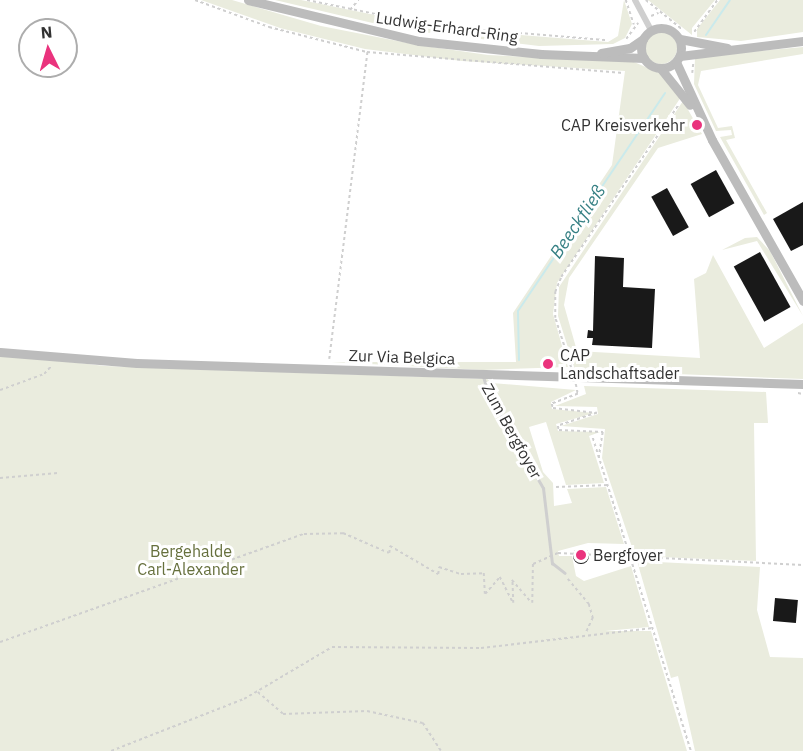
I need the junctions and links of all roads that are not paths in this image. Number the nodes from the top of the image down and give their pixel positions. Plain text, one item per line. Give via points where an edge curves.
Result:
1 (248, 0) edge
2 (635, 0) edge
3 (651, 30) junction
4 (643, 39) junction
5 (680, 39) junction
6 (803, 41) edge
7 (738, 49) junction
8 (574, 56) junction
9 (644, 58) junction
10 (678, 59) junction
11 (662, 69) junction
12 (712, 140) junction
13 (803, 301) edge
14 (0, 352) edge
15 (483, 374) junction
16 (803, 384) edge
17 (565, 573) road end

1 - 8 street, Ludwig-Erhard-Ring via 419,40
2 - 3 street
3 - 4 street
3 - 5 street via 670,30
4 - 8 street, Ludwig-Erhard-Ring via 623,50
4 - 9 street
5 - 7 street
5 - 10 street
6 - 7 street
7 - 10 street
8 - 9 street, Ludwig-Erhard-Ring
9 - 11 street
10 - 11 street
10 - 12 street
11 - 12 street
12 - 13 street
14 - 15 street, Zur Via Belgica via 77,360
15 - 16 street, Zur Via Belgica
15 - 17 lane, Zum Bergfoyer via 488,393 543,488 552,563

